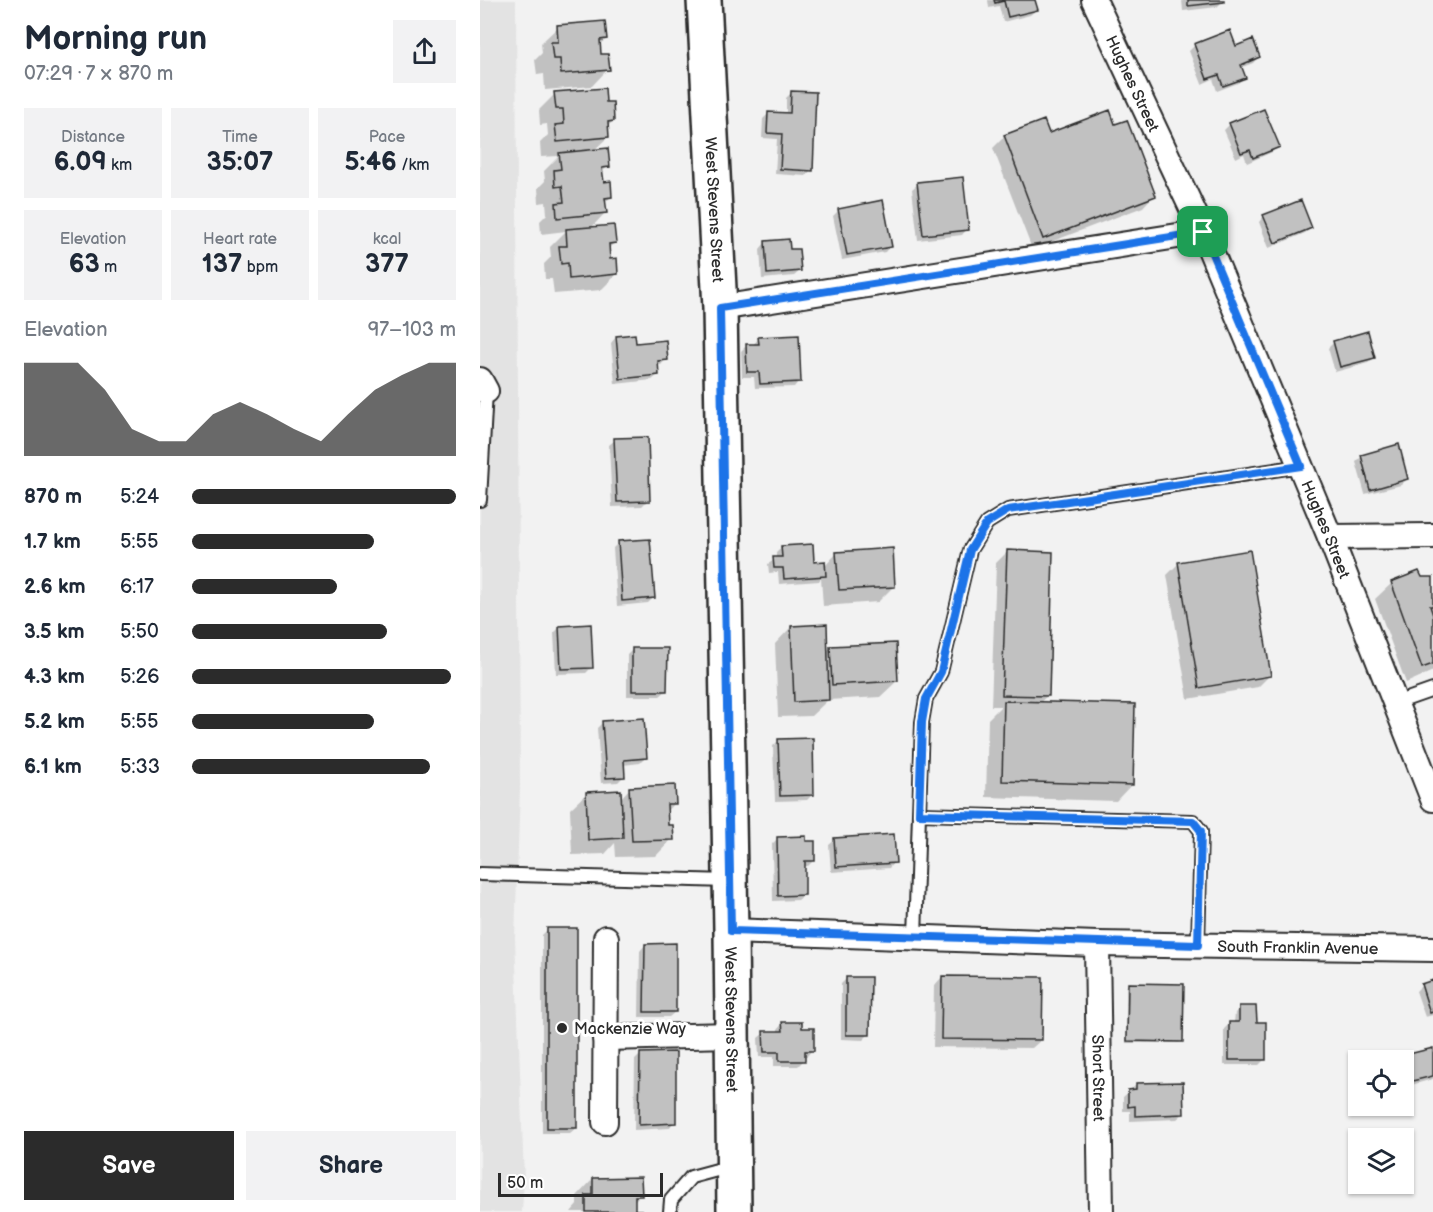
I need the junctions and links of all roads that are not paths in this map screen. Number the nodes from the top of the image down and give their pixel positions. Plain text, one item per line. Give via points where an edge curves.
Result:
1 (704, 0) edge
2 (1094, 0) edge
3 (1203, 232) junction
4 (720, 308) junction
5 (483, 386) edge
6 (1301, 466) junction
7 (480, 500) edge
8 (1433, 536) edge
9 (1330, 537) junction
10 (1433, 690) edge
11 (1396, 704) junction
12 (1433, 799) edge
13 (919, 814) junction
14 (480, 874) edge
15 (729, 881) junction
16 (731, 931) junction
17 (915, 937) junction
18 (606, 938) dead end
19 (1097, 944) junction
20 (1198, 945) junction
21 (1433, 949) edge
22 (732, 1035) junction
23 (605, 1038) junction
24 (605, 1122) dead end
25 (733, 1166) junction
26 (670, 1212) edge
27 (734, 1212) edge
28 (1101, 1212) edge

1 - 4 street, West Stevens Street
2 - 3 street, Hughes Street
3 - 4 street
3 - 6 street, Hughes Street
4 - 15 street, West Stevens Street
5 - 7 lane
6 - 9 street, Hughes Street
6 - 13 lane via 1008,510 987,523 970,550 941,672 926,699
8 - 9 street
9 - 11 street, Hughes Street
10 - 11 lane
11 - 12 street, Hughes Street
13 - 17 lane
13 - 20 lane via 1193,821 1201,831
14 - 15 lane
15 - 16 street, West Stevens Street
16 - 17 street, South Franklin Avenue
16 - 22 street, West Stevens Street
17 - 19 street, South Franklin Avenue
18 - 23 street
19 - 20 street, South Franklin Avenue
19 - 28 street, Short Street
20 - 21 street, South Franklin Avenue
22 - 23 street
22 - 25 street, West Stevens Street
23 - 24 street
25 - 26 lane via 691,1177 671,1200
25 - 27 street, West Stevens Street

